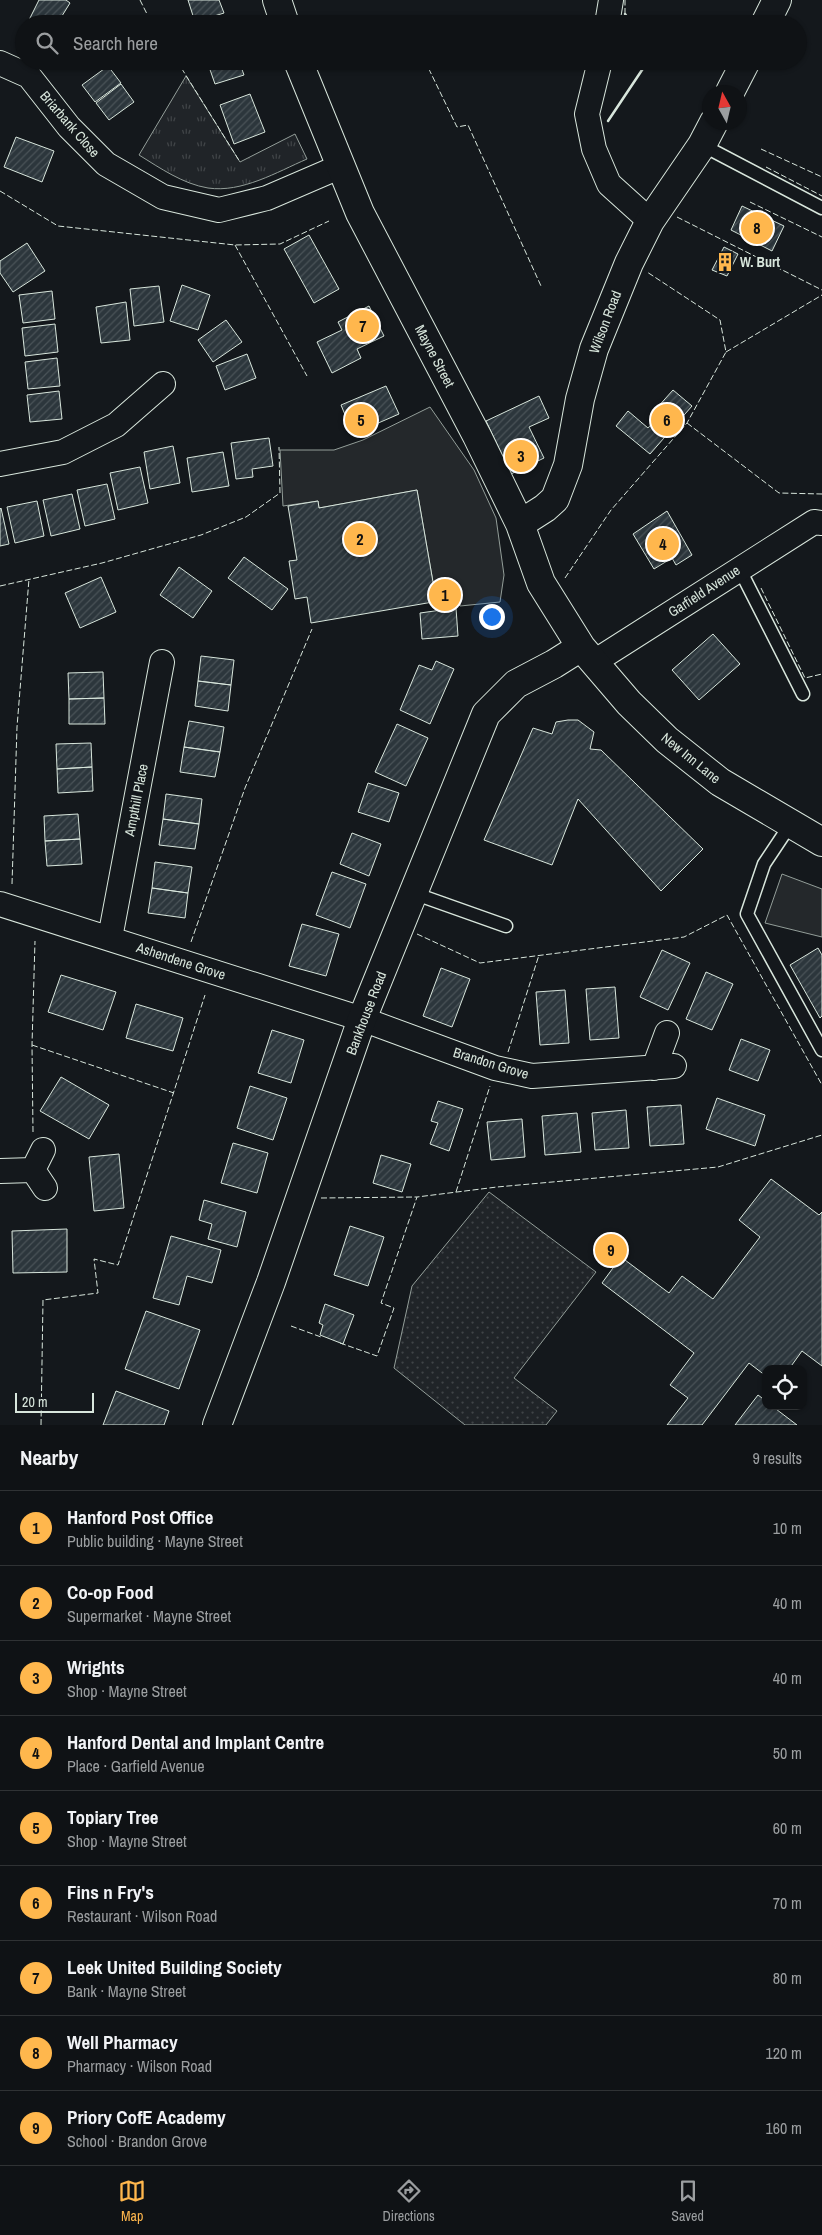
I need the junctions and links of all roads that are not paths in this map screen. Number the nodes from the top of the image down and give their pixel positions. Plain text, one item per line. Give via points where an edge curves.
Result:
1 (277, 0) edge
2 (611, 0) edge
3 (777, 0) edge
4 (282, 15) edge
5 (608, 15) edge
6 (770, 15) edge
7 (0, 63) edge
8 (15, 70) edge
9 (16, 70) edge
10 (301, 70) edge
11 (598, 70) edge
12 (741, 70) edge
13 (734, 85) edge
14 (708, 134) edge
15 (339, 167) junction
16 (822, 208) edge
17 (650, 221) junction
18 (163, 384) dead end
19 (0, 464) edge
20 (818, 522) edge
21 (520, 524) junction
22 (739, 568) junction
23 (587, 654) junction
24 (162, 662) dead end
25 (803, 694) dead end
26 (790, 825) junction
27 (822, 842) edge
28 (413, 893) junction
29 (0, 904) edge
30 (506, 926) dead end
31 (110, 938) junction
32 (362, 1019) junction
33 (667, 1033) dead end
34 (822, 1050) edge
35 (40, 1169) dead end
36 (0, 1171) edge
37 (217, 1425) edge

1 - 4 street
2 - 5 street
3 - 6 street
7 - 8 street, Briarbank Close
9 - 15 street, Briarbank Close via 29,76 69,127 106,164 162,197 219,210 267,198
10 - 15 street, Mayne Street
11 - 17 street via 587,114 594,149 609,184
12 - 13 street
14 - 16 lane
14 - 17 street, Wilson Road
15 - 21 street, Mayne Street
17 - 21 street, Wilson Road via 628,263 594,349 561,485 546,508
18 - 19 street via 116,425 64,452
20 - 22 street, Garfield Avenue
21 - 23 street, Mayne Street via 541,583
22 - 23 street, Garfield Avenue
22 - 25 lane
23 - 26 street, New Inn Lane via 629,703 667,740 720,782
23 - 28 street, Bankhouse Road via 554,664 516,684 486,714
24 - 31 street, Ampthill Place
26 - 27 street, New Inn Lane
26 - 34 lane via 764,864 747,914
28 - 30 lane
28 - 32 street, Bankhouse Road
29 - 31 street, Ashendene Grove
31 - 32 street, Ashendene Grove
32 - 33 street, Brandon Grove via 495,1068 532,1076 664,1067
32 - 37 street, Bankhouse Road via 271,1282
35 - 36 street

